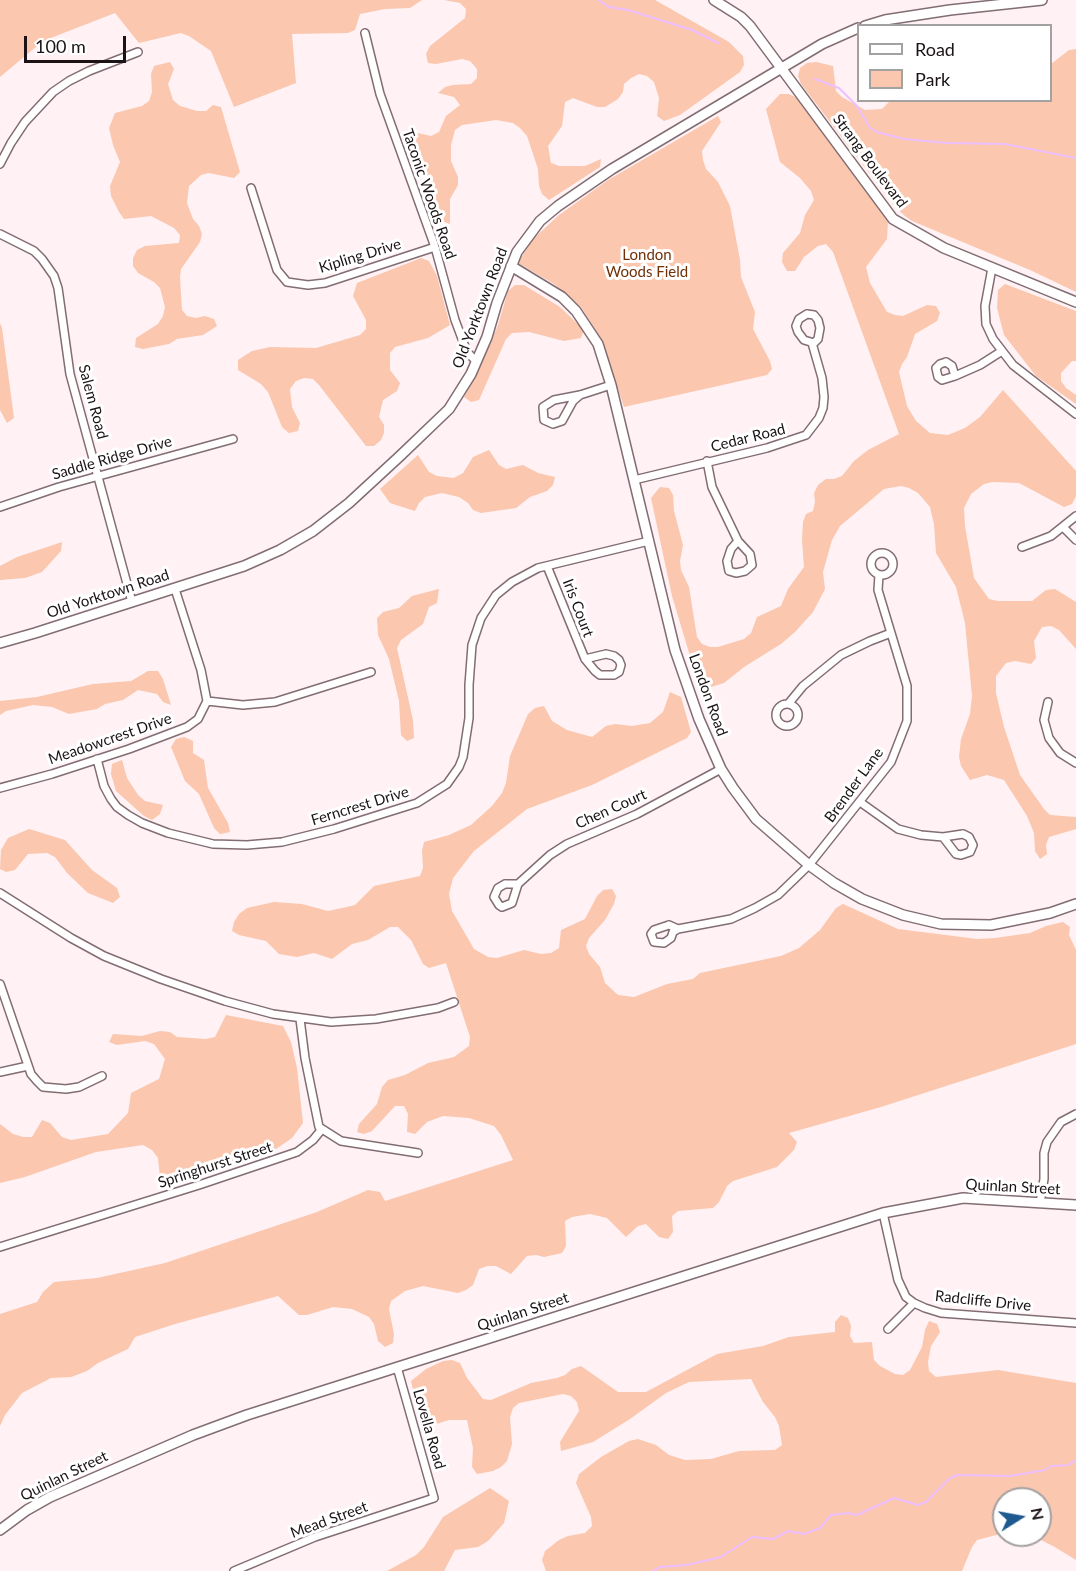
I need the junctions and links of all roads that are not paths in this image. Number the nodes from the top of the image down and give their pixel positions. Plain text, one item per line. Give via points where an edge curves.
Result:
1 (714, 0) edge
2 (1042, 0) edge
3 (872, 24) edge
4 (857, 28) edge
5 (364, 33) dead end
6 (138, 52) dead end
7 (782, 68) junction
8 (0, 164) edge
9 (251, 188) dead end
10 (0, 234) edge
11 (435, 247) junction
12 (511, 266) junction
13 (992, 268) junction
14 (1076, 302) edge
15 (812, 343) dead end
16 (1002, 351) junction
17 (476, 361) junction
18 (956, 376) dead end
19 (611, 385) junction
20 (580, 395) junction
21 (1076, 414) edge
22 (233, 439) dead end
23 (707, 462) junction
24 (98, 476) junction
25 (634, 480) junction
26 (0, 507) edge
27 (1076, 516) edge
28 (1064, 528) junction
29 (1076, 540) edge
30 (738, 541) junction
31 (649, 542) junction
32 (1022, 547) dead end
33 (547, 566) junction
34 (879, 574) dead end
35 (175, 589) junction
36 (132, 602) junction
37 (891, 633) junction
38 (0, 643) edge
39 (585, 659) junction
40 (371, 672) dead end
41 (207, 701) junction
42 (1048, 702) dead end
43 (789, 703) dead end
44 (97, 759) junction
45 (1076, 763) edge
46 (722, 769) junction
47 (0, 788) edge
48 (860, 802) junction
49 (943, 837) dead end
50 (809, 866) junction
51 (518, 884) dead end
52 (2, 897) edge
53 (1076, 903) edge
54 (678, 929) dead end
55 (0, 984) edge
56 (454, 1002) dead end
57 (300, 1019) junction
58 (28, 1066) junction
59 (0, 1072) edge
60 (102, 1076) dead end
61 (1076, 1114) edge
62 (322, 1130) junction
63 (418, 1153) dead end
64 (1040, 1203) junction
65 (1076, 1205) edge
66 (883, 1213) junction
67 (0, 1247) edge
68 (914, 1303) junction
69 (1076, 1323) edge
70 (888, 1329) dead end
71 (397, 1367) junction
72 (434, 1497) joint
73 (0, 1530) edge
74 (234, 1571) edge

1 - 7 street, Strang Boulevard via 741,17
2 - 3 street
4 - 7 street, Old Yorktown Road
5 - 11 street, Taconic Woods Road via 380,94
6 - 8 street via 79,76 53,92 25,122
7 - 12 street, Old Yorktown Road via 612,169 558,206 534,228
7 - 13 street, Strang Boulevard via 893,219 944,248
9 - 11 street, Kipling Drive via 277,270 287,282 324,283
10 - 24 street, Salem Road via 33,251 54,276 70,374
11 - 17 street, Taconic Woods Road via 464,346
12 - 17 street, Old Yorktown Road
12 - 19 street, London Road via 562,297 576,311 598,344
13 - 14 street, Strang Boulevard
13 - 16 street via 985,306 987,324
15 - 23 street, Cedar Road via 824,397 824,408 815,426 795,440
16 - 18 street
16 - 21 street via 1012,365
17 - 35 street, Old Yorktown Road via 450,409 349,503 313,531 244,566
19 - 20 street
19 - 25 street, London Road
20 - 20 street via 546,404 542,411 544,420 553,424 562,421
22 - 24 street, Saddle Ridge Drive
23 - 25 street, Cedar Road
23 - 30 street via 712,487
24 - 26 street, Saddle Ridge Drive
24 - 36 street, Salem Road
25 - 31 street, London Road
27 - 28 street
28 - 29 street
28 - 32 street
30 - 30 street via 727,561 729,571 736,573 752,565 750,554
31 - 33 street, Ferncrest Drive
31 - 46 street, London Road via 675,650
33 - 39 street, Iris Court
33 - 44 street, Ferncrest Drive via 512,582 496,595 481,618 472,645 463,757 447,784 417,803 282,842 213,844 142,824 117,807 104,786
34 - 37 street, Brender Lane via 878,590
35 - 36 street, Old Yorktown Road
35 - 41 street
36 - 38 street, Old Yorktown Road
37 - 43 street via 841,655
37 - 48 street, Brender Lane via 907,686 907,721 891,762
39 - 39 street, Iris Court via 600,675 614,675 621,669 619,660 611,654
40 - 41 street via 275,702 243,705
41 - 44 street, Meadowcrest Drive via 198,719 187,727
42 - 45 street via 1044,720 1049,738 1060,753
44 - 47 street, Meadowcrest Drive
46 - 50 street, London Road via 756,819
46 - 51 street, Chen Court via 637,814 567,844
48 - 49 street via 898,828
48 - 50 street, Brender Lane
50 - 53 street, London Road via 834,884 884,908 941,924 1017,921
50 - 54 street, Brender Lane via 778,895 755,908 731,919
52 - 57 street via 104,956 225,1001
55 - 58 street
56 - 57 street via 376,1019
57 - 62 street via 314,1107
58 - 59 street
58 - 60 street via 43,1087 52,1089 79,1087
61 - 64 street via 1061,1122 1047,1142
62 - 63 street via 341,1141
62 - 67 street, Springhurst Street via 297,1152
64 - 65 street, Quinlan Street
64 - 66 street, Quinlan Street via 963,1198
66 - 68 street, Radcliffe Drive via 898,1280 906,1297
66 - 71 street, Quinlan Street
68 - 69 street, Radcliffe Drive via 941,1312
68 - 70 street
71 - 72 street, Lovella Road
71 - 73 street, Quinlan Street via 193,1435 50,1497
72 - 74 street, Mead Street via 315,1537

